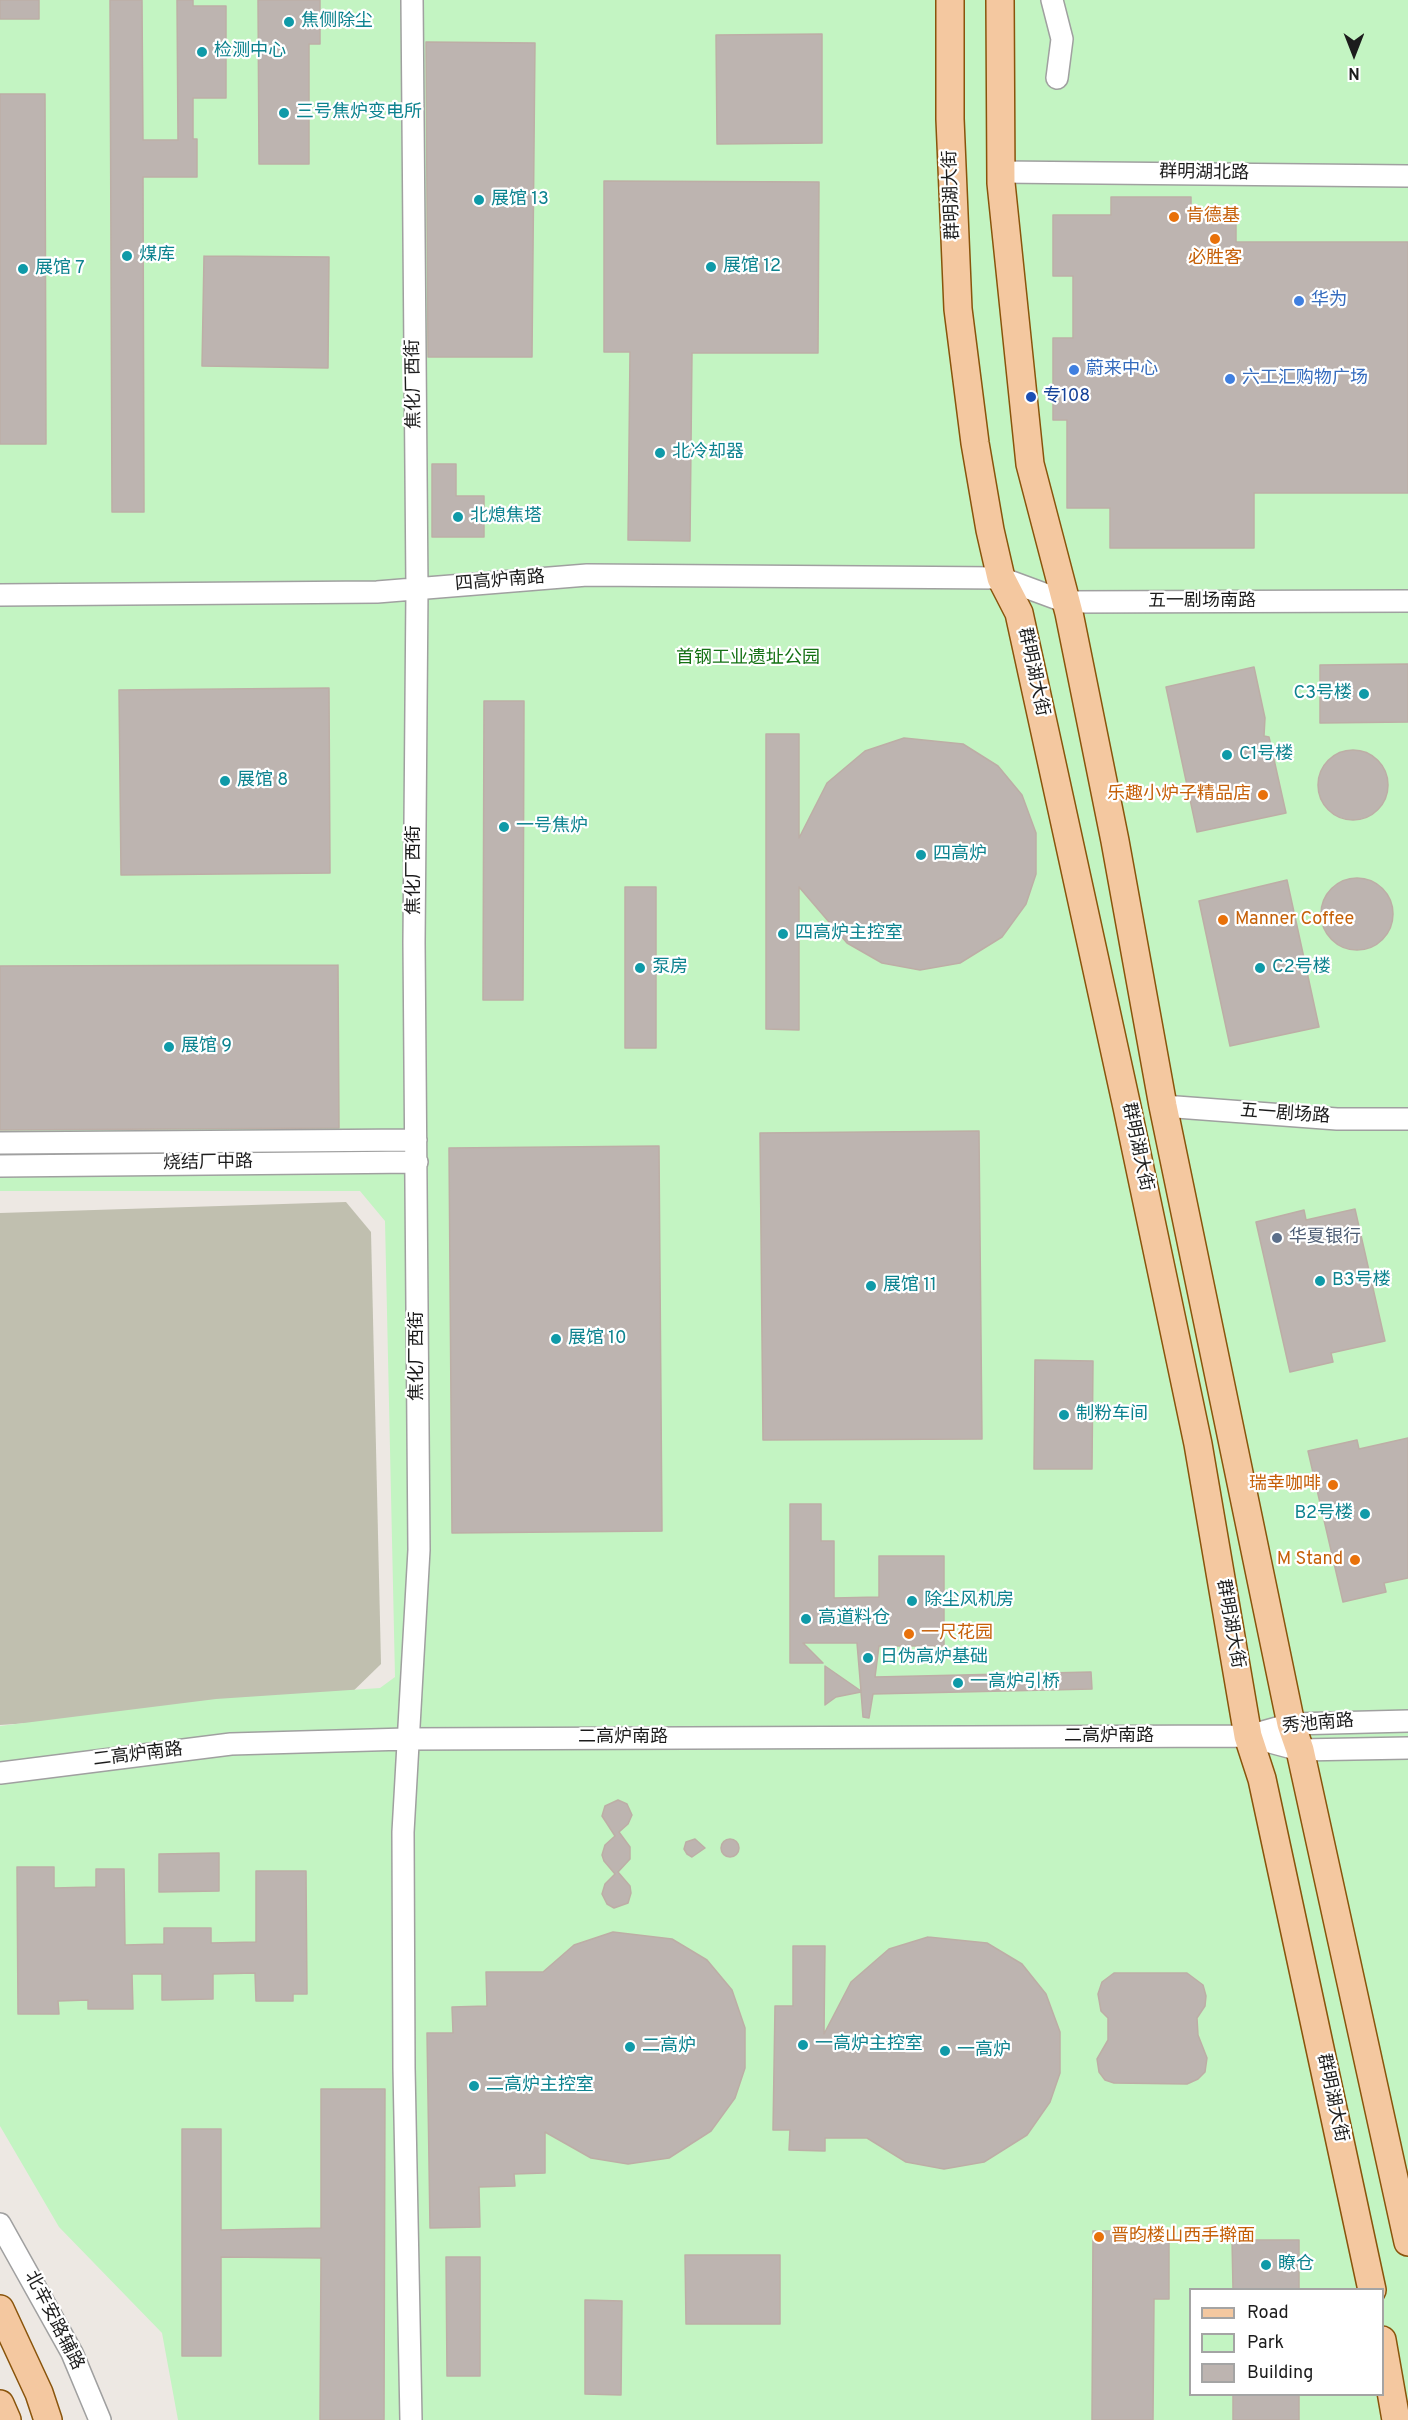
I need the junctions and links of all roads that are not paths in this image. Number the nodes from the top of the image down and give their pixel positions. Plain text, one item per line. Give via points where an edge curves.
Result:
1 (412, 0) edge
2 (950, 0) edge
3 (1000, 0) edge
4 (1052, 0) edge
5 (1057, 78) dead end
6 (1000, 172) junction
7 (1408, 176) edge
8 (1001, 578) junction
9 (417, 589) junction
10 (0, 595) edge
11 (1408, 601) edge
12 (1066, 602) junction
13 (1163, 1106) junction
14 (1408, 1119) edge
15 (416, 1140) junction
16 (0, 1143) edge
17 (417, 1162) junction
18 (0, 1166) edge
19 (1408, 1720) edge
20 (1291, 1724) junction
21 (1248, 1736) junction
22 (406, 1739) junction
23 (1408, 1748) edge
24 (1300, 1750) junction
25 (0, 1773) edge
26 (0, 2224) edge
27 (1408, 2242) edge
28 (1372, 2288) edge
29 (0, 2309) edge
30 (1384, 2343) edge
31 (1400, 2398) edge
32 (0, 2404) edge
33 (7, 2420) edge
34 (48, 2420) edge
35 (100, 2420) edge
36 (411, 2420) edge

1 - 9 street, 焦化厂西街
2 - 8 main road, 群明湖大街 via 950,119 958,309 975,443
3 - 6 main road, 群明湖大街
4 - 5 street via 1062,39
6 - 7 street, 群明湖北路
6 - 12 main road, 群明湖大街 via 1030,464
8 - 9 street, 四高炉南路 via 587,575
8 - 12 street, 五一剧场南路
8 - 21 main road, 群明湖大街 via 1019,613 1127,1107 1198,1444
9 - 10 street, 四高炉南路
9 - 15 street, 焦化厂西街
11 - 12 street, 五一剧场南路
12 - 13 main road, 群明湖大街 via 1116,841
13 - 14 street, 五一剧场路 via 1337,1119
13 - 20 main road, 群明湖大街
15 - 16 street, 烧结厂中路
15 - 17 street, 焦化厂西街
17 - 18 street, 烧结厂中路
17 - 22 street, 焦化厂西街 via 419,1550
19 - 20 street, 秀池南路
20 - 21 street, 秀池南路
20 - 24 main road, 群明湖大街
21 - 22 street, 二高炉南路
21 - 24 street, 秀池南路
21 - 28 main road, 群明湖大街 via 1262,1779
22 - 25 street, 二高炉南路 via 231,1744
22 - 36 street, 焦化厂西街 via 404,2056
23 - 24 street, 秀池南路
24 - 27 main road, 群明湖大街
26 - 35 street, 北辛安路辅路 via 72,2353
29 - 34 main road
30 - 31 main road
32 - 33 main road

